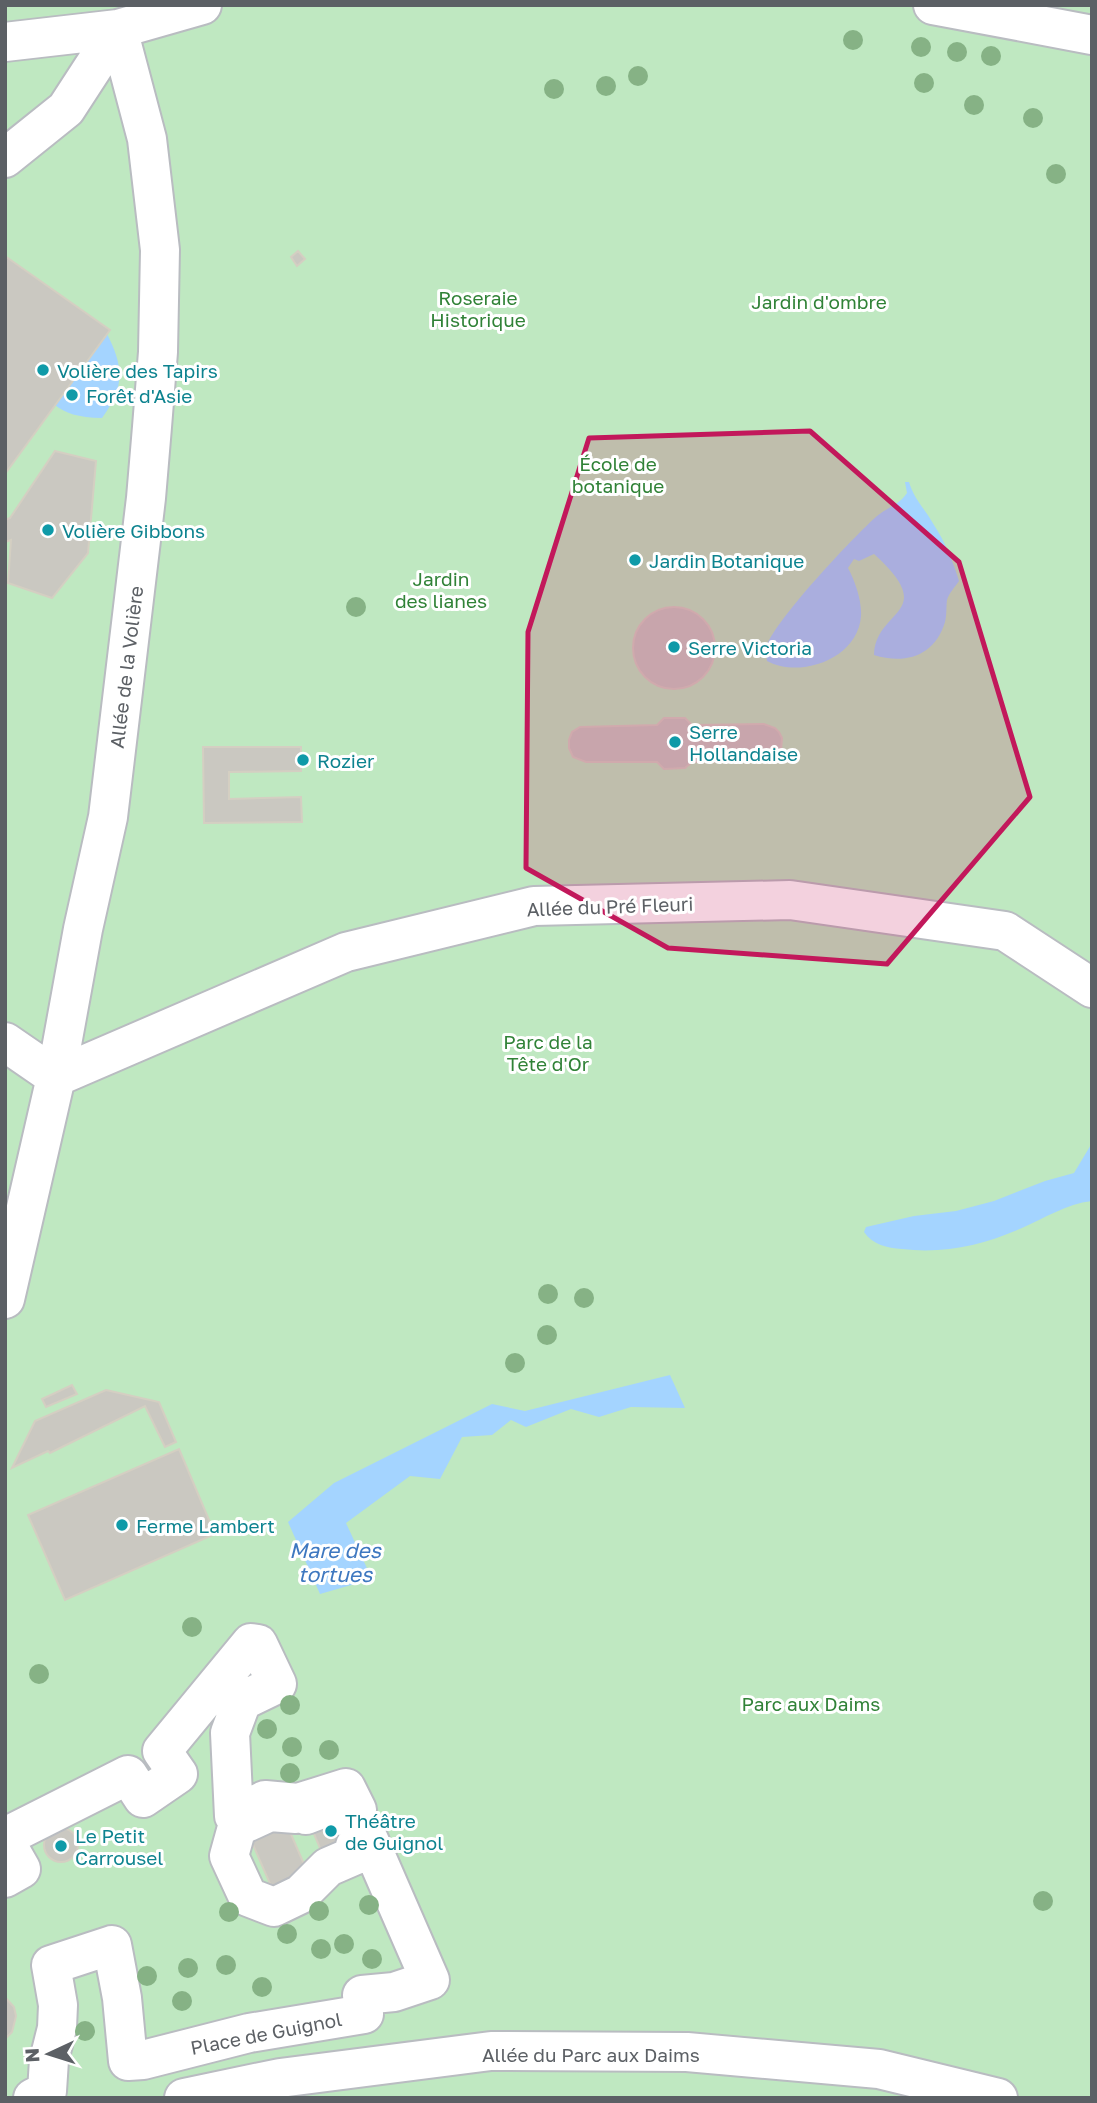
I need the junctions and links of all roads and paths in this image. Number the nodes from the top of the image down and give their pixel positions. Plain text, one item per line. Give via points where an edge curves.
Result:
1 (202, 5) edge
2 (933, 5) edge
3 (118, 29) junction
4 (1092, 35) edge
5 (5, 42) edge
6 (5, 158) edge
7 (1092, 988) edge
8 (5, 1042) edge
9 (56, 1077) junction
10 (5, 1299) edge
11 (5, 1839) edge
12 (5, 1878) edge
13 (33, 2098) edge
14 (184, 2098) edge
15 (998, 2098) edge

1 - 3 street
2 - 4 street
3 - 5 street
3 - 6 street via 66,109
3 - 9 street, Allée de la Volière via 149,151 160,250 158,352 146,498 108,817
7 - 9 street, Allée du Pré Fleuri via 1005,931 790,900 534,906 346,952
8 - 9 street
9 - 10 street, Allée de la Volière
11 - 12 street, Place de Guignol via 21,1869
11 - 13 street, Place de Guignol via 128,1775 143,1798 178,1773 162,1751 251,1643 258,1644 277,1684 242,1701 230,1733 234,1816 265,1800 298,1803 346,1788 357,1810 342,1816 337,1803 306,1815 270,1812 237,1827 229,1856 248,1897 274,1907 300,1894 328,1867 358,1854 355,1846 369,1840 430,1980 394,1992 362,1995 364,2014 249,2033 128,2061 112,1945 51,1965 57,2028 47,2091
14 - 15 street, Allée du Parc aux Daims via 280,2078 491,2052 687,2052 879,2068

